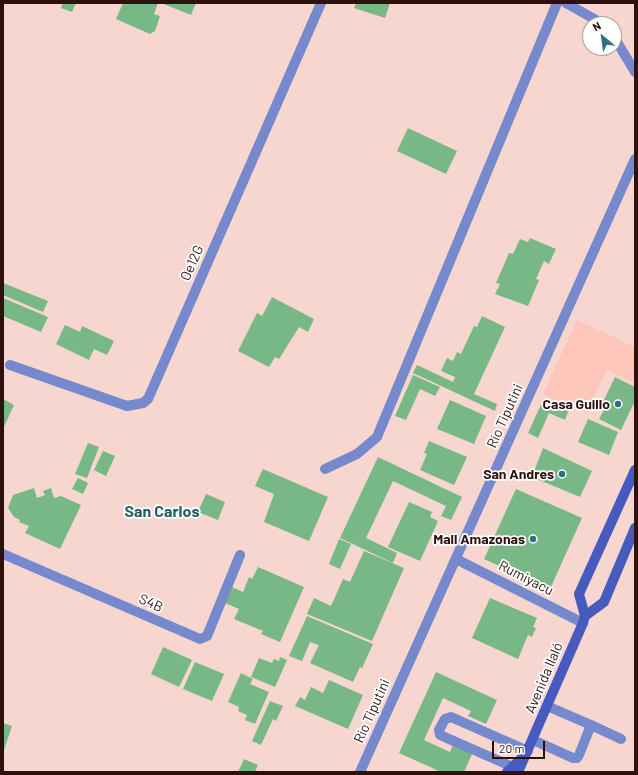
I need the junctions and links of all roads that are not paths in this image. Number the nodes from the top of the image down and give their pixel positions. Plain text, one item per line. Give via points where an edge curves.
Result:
1 (321, 3) edge
2 (556, 3) edge
3 (566, 3) edge
4 (589, 16) edge
5 (622, 50) edge
6 (635, 72) edge
7 (635, 158) edge
8 (10, 365) dead end
9 (325, 469) dead end
10 (635, 470) edge
11 (635, 528) edge
12 (3, 554) edge
13 (240, 555) dead end
14 (456, 559) junction
15 (584, 619) junction
16 (547, 706) junction
17 (591, 725) junction
18 (621, 739) dead end
19 (533, 740) junction
20 (528, 751) junction
21 (513, 770) edge
22 (360, 772) edge
23 (527, 772) edge

1 - 8 street, Oe12G via 148,399 143,404 127,406
2 - 9 street via 377,437 357,454
3 - 4 street
5 - 6 street
7 - 14 street, Río Tiputini
10 - 15 main road via 578,594
11 - 15 main road via 604,602
12 - 13 street, S4B via 200,639 208,636
14 - 15 street, Rumiyacu
14 - 22 street, Río Tiputini
15 - 16 main road, Avenida Ilaló
16 - 17 street
16 - 19 main road, Avenida Ilaló
17 - 18 street
17 - 19 street via 575,758
19 - 20 main road, Avenida Ilaló
20 - 21 main road, Avenida Ilaló
20 - 21 street via 451,717 444,719 439,730 440,735
20 - 23 main road

